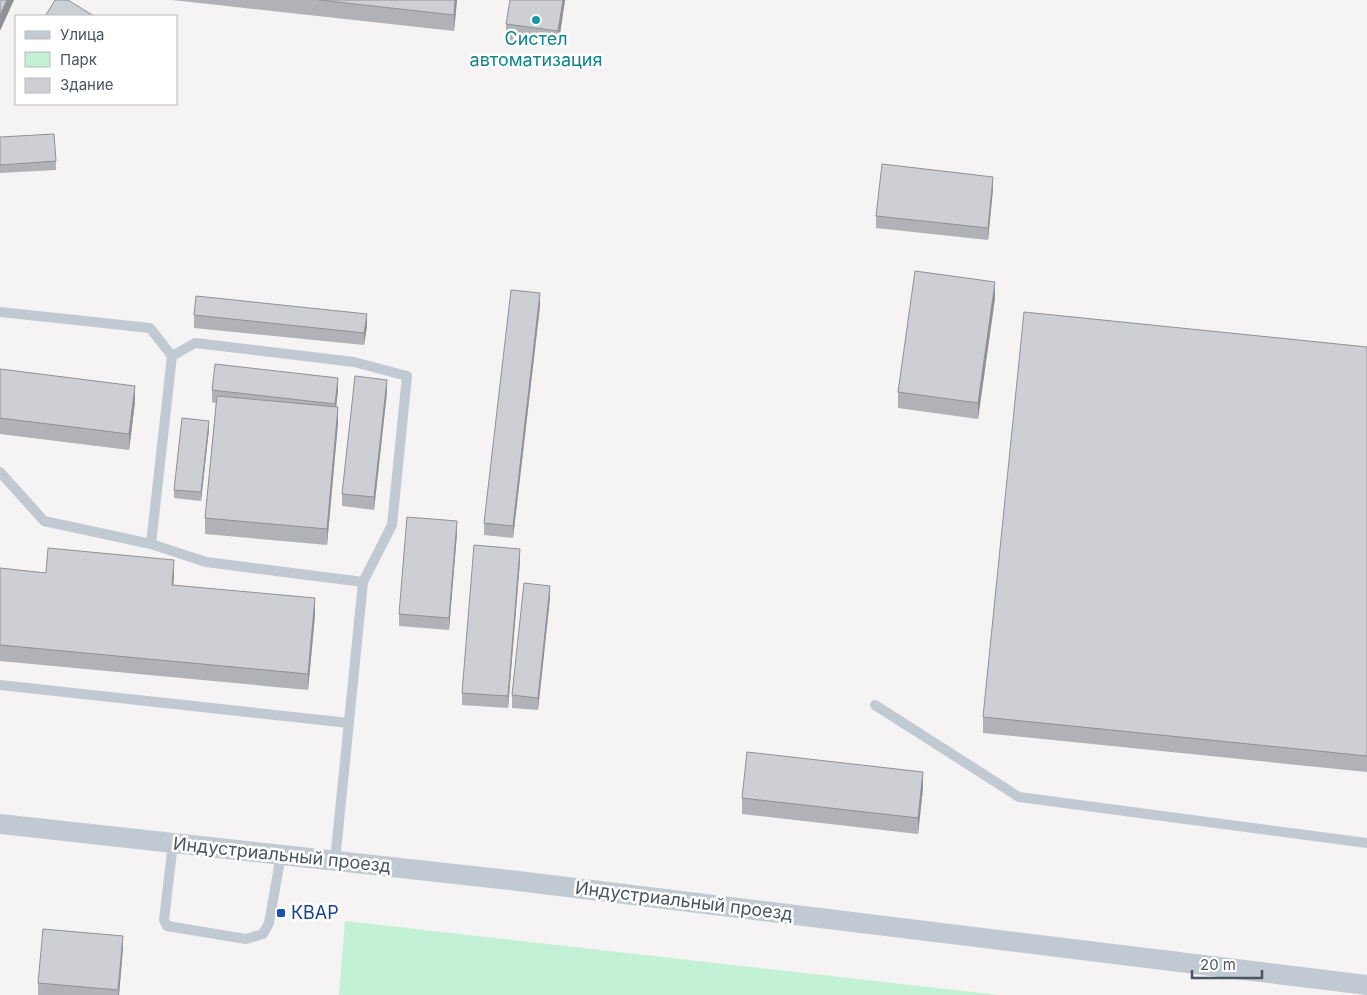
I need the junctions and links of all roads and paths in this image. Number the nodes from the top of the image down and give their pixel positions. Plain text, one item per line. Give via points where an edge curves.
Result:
1 (0, 312) edge
2 (172, 356) junction
3 (0, 472) edge
4 (151, 544) junction
5 (363, 582) junction
6 (0, 685) edge
7 (875, 705) dead end
8 (349, 723) junction
9 (0, 824) edge
10 (173, 843) junction
11 (1367, 843) edge
12 (281, 855) junction
13 (335, 861) junction
14 (1367, 985) edge

1 - 2 lane via 150,328
2 - 4 lane
2 - 5 lane via 195,343 354,362 408,376 392,525
3 - 4 lane via 44,521
4 - 5 lane via 206,562
5 - 8 lane
6 - 8 lane
7 - 11 lane via 1019,797
8 - 13 lane
9 - 10 street, Индустриальный проезд
10 - 12 street, Индустриальный проезд
10 - 12 lane via 164,920 167,926 246,940 263,934 269,923
12 - 13 street, Индустриальный проезд
13 - 14 street, Индустриальный проезд

